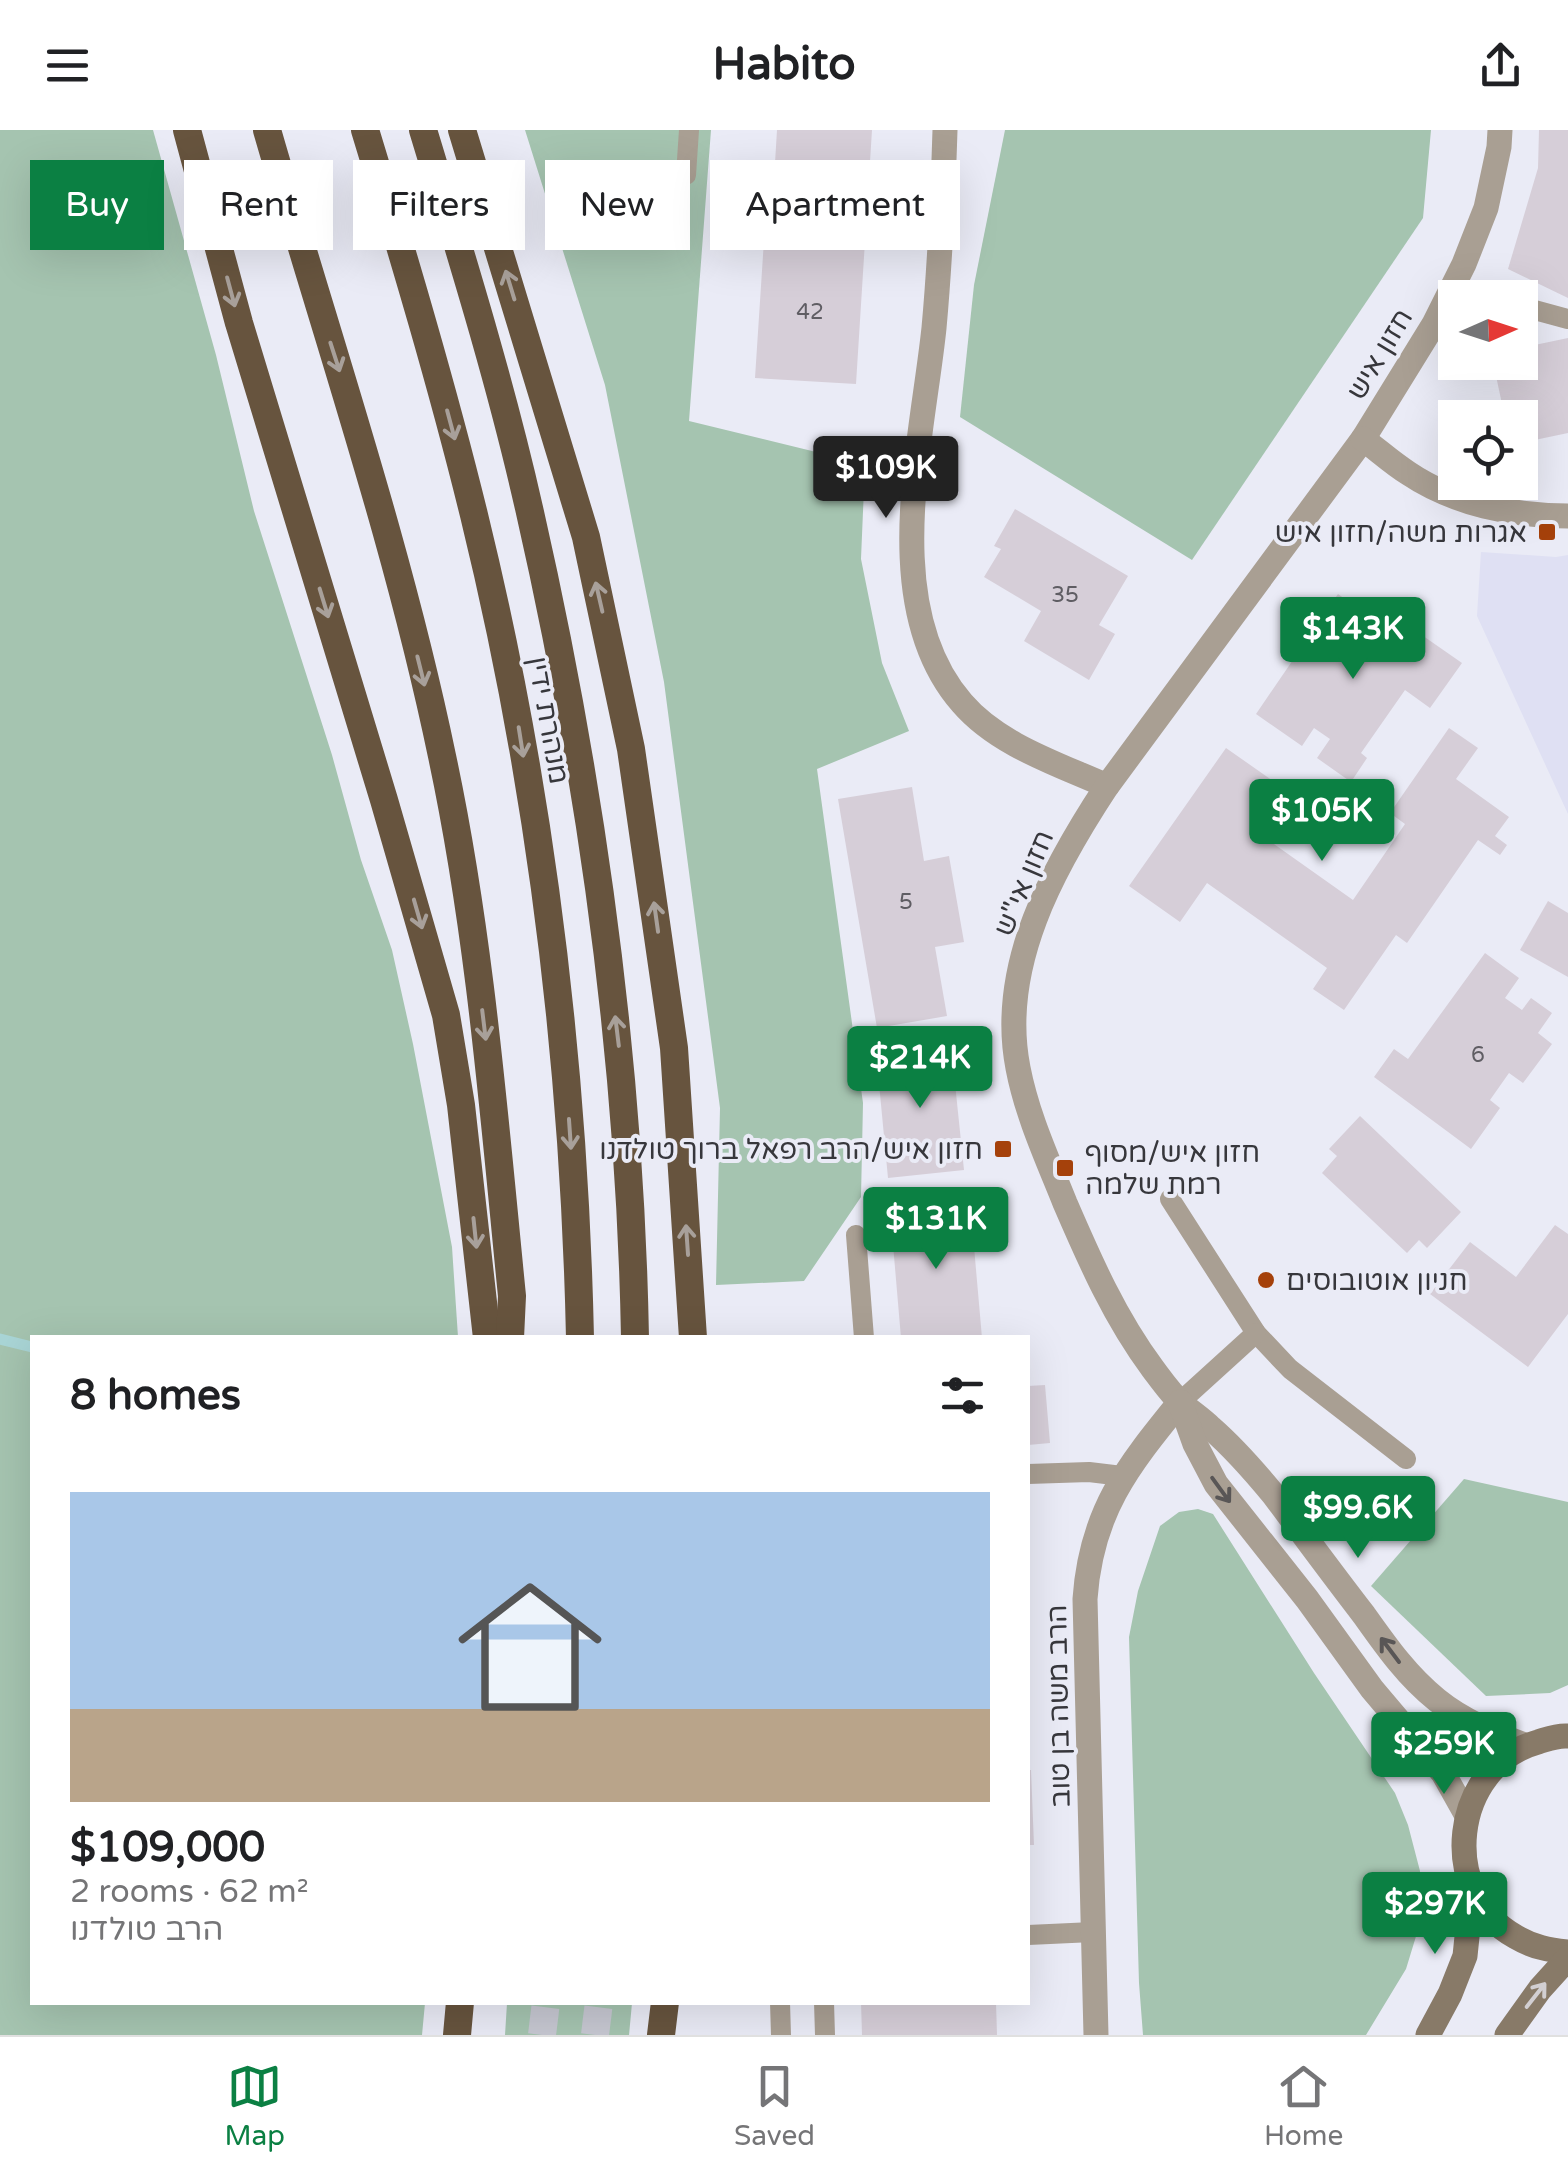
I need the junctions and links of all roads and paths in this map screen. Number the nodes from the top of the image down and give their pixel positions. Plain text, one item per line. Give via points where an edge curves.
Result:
1 (187, 130) edge
2 (267, 130) edge
3 (365, 130) edge
4 (422, 130) edge
5 (462, 130) edge
6 (689, 130) edge
7 (945, 130) edge
8 (1500, 130) edge
9 (687, 160) edge
10 (1456, 280) edge
11 (1538, 311) edge
12 (1438, 316) edge
13 (1568, 319) edge
14 (1363, 439) junction
15 (1568, 516) edge
16 (1106, 786) junction
17 (1170, 1198) dead end
18 (856, 1234) dead end
19 (1256, 1333) junction
20 (487, 1335) edge
21 (510, 1335) edge
22 (580, 1335) edge
23 (635, 1335) edge
24 (693, 1335) edge
25 (864, 1335) edge
26 (1180, 1402) junction
27 (1406, 1458) dead end
28 (1030, 1474) edge
29 (1122, 1476) junction
30 (1565, 1734) edge
31 (1524, 1746) junction
32 (1466, 1814) junction
33 (1472, 1888) junction
34 (1093, 1932) junction
35 (1030, 1934) edge
36 (1568, 1955) edge
37 (460, 2005) edge
38 (665, 2005) edge
39 (780, 2005) edge
40 (824, 2005) edge
41 (457, 2035) edge
42 (661, 2035) edge
43 (781, 2035) edge
44 (825, 2035) edge
45 (1096, 2035) edge
46 (1428, 2035) edge
47 (1508, 2035) edge

1 -> 20 highway via 446,1015
2 -> 21 highway via 388,538 442,757 477,959 512,1296
3 -> 22 highway, מנהרת ידין via 475,518 515,706 566,1070
23 -> 4 highway, מנהרת ידין via 620,1066 600,882 569,696 519,469
24 -> 5 highway via 674,1048 627,732 586,537
6 - 9 lane
7 - 16 street via 913,530 922,629 938,670 964,705 1000,735
8 - 10 street, חזון איש via 1486,208
11 - 13 lane
12 - 14 street, חזון איש
14 - 15 street via 1451,496 1513,512
14 - 16 street, חזון אי"ש
16 - 26 street, חזון אי"ש via 1031,928 1015,1013 1017,1062 1038,1138 1104,1289 1124,1328
17 - 19 lane
18 - 25 lane
19 - 26 lane
19 - 27 lane via 1290,1370
26 - 29 street, הרב משה בן טוב
31 -> 26 street, חזון אי"ש via 1468,1722 1408,1674 1266,1486
26 -> 32 street, חזון אי"ש via 1216,1484 1444,1773
28 - 29 lane
29 - 34 street, הרב משה בן טוב via 1093,1546 1085,1599
30 - 31 main road
31 - 32 main road via 1498,1762
32 - 33 main road via 1462,1852
33 - 36 main road via 1513,1936
33 - 46 main road via 1465,1956
34 - 35 lane
34 - 45 street, הרב משה בן טוב
47 -> 36 main road
37 - 41 highway
38 - 42 highway
39 - 43 lane
40 - 44 lane

